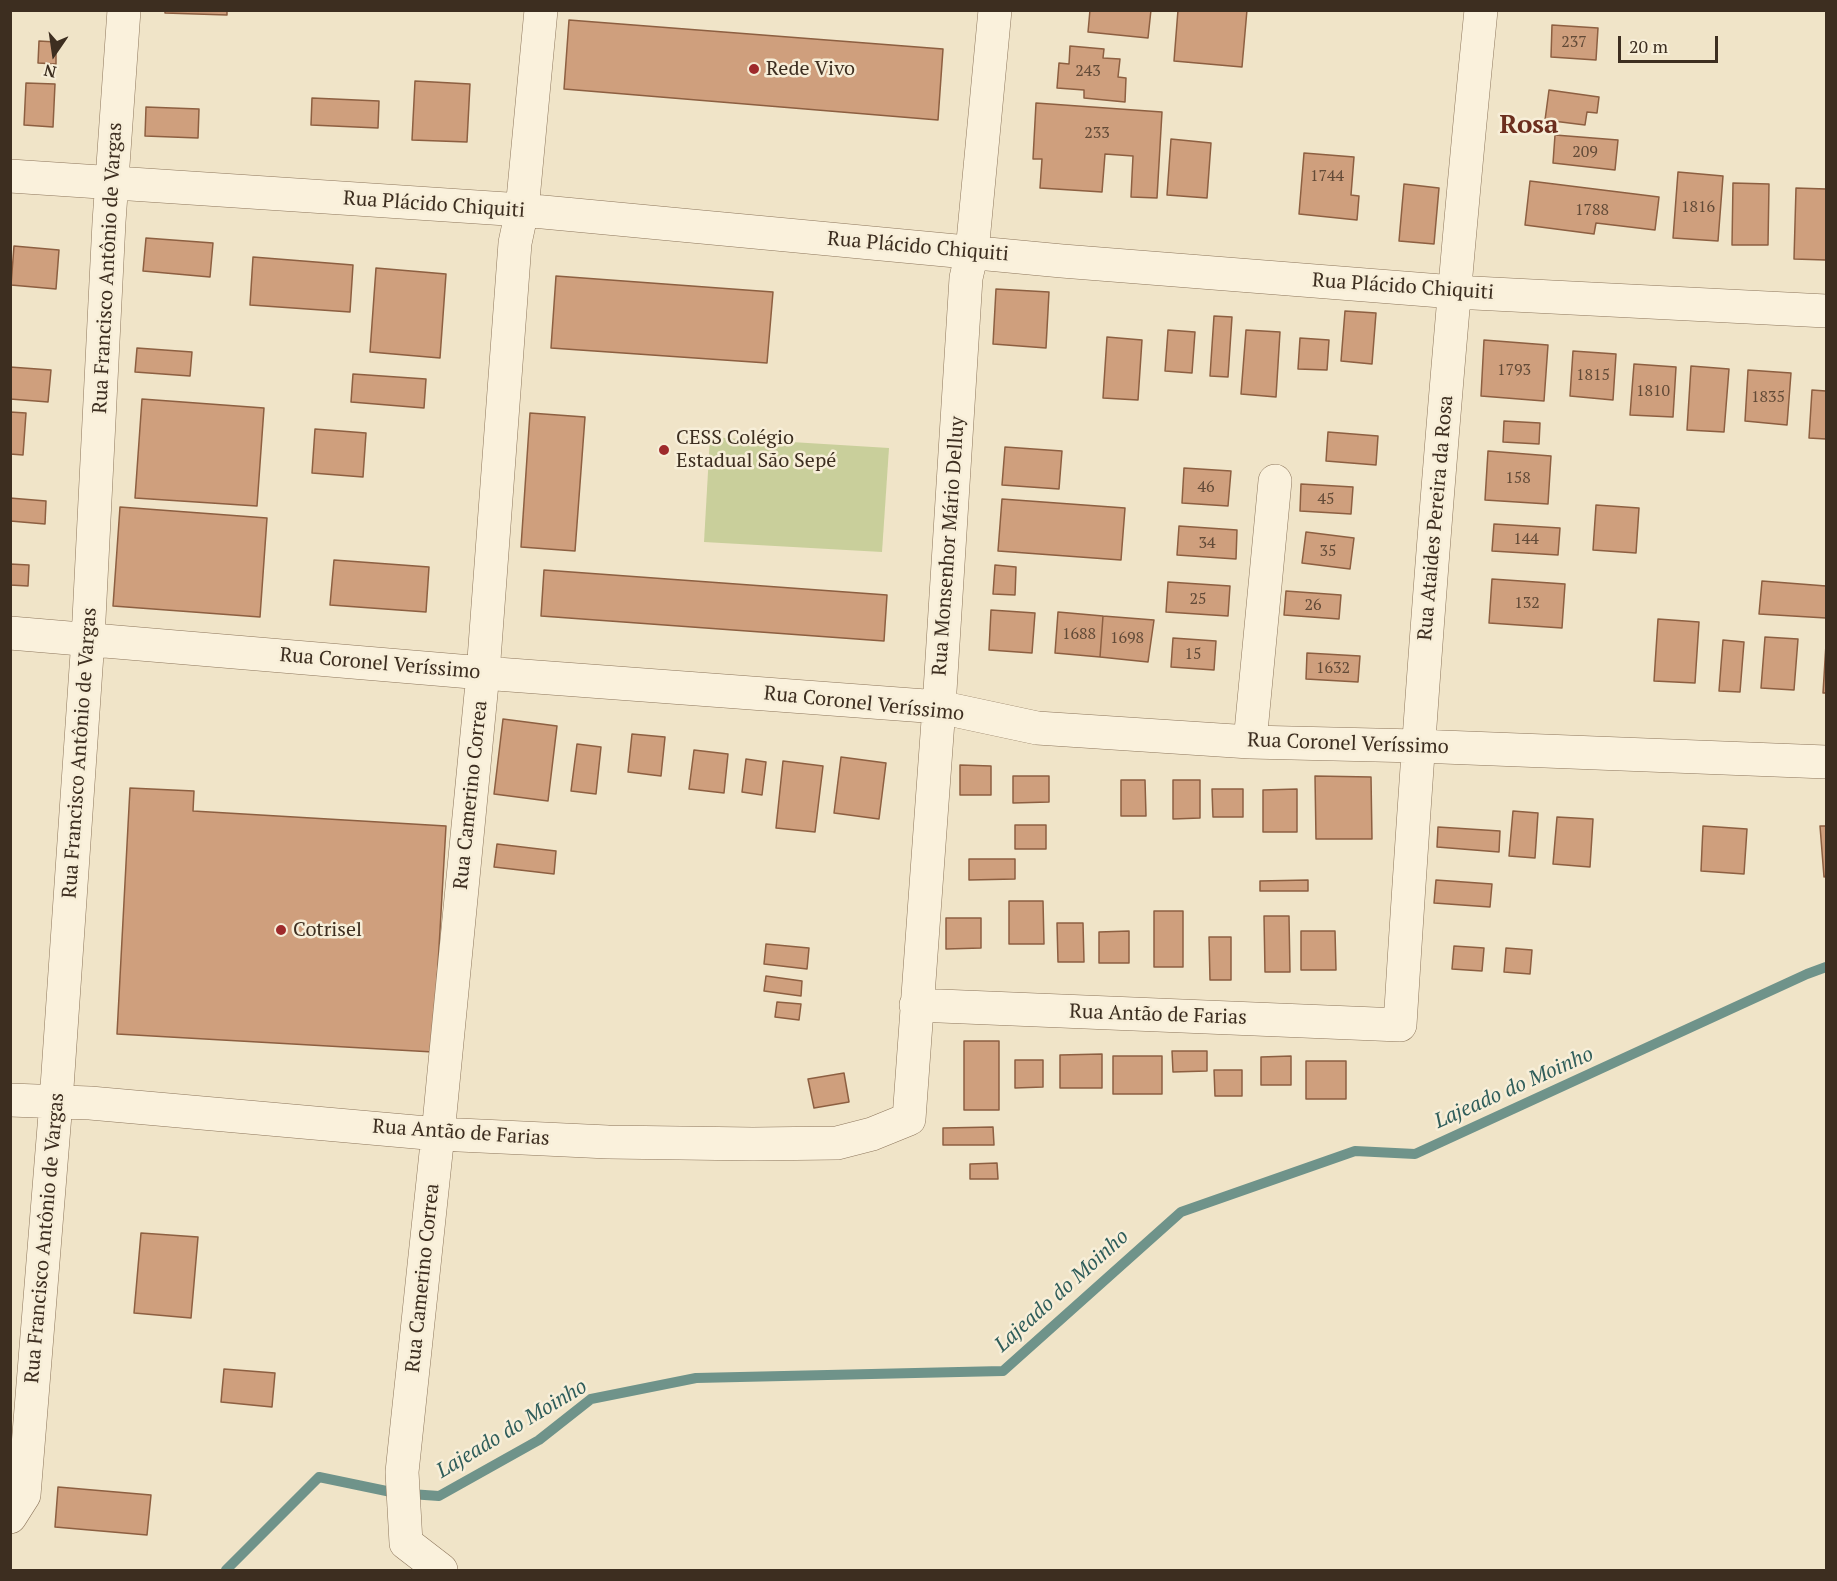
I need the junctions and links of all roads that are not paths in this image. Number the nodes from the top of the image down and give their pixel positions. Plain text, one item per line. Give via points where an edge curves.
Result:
1 (124, 10) edge
2 (541, 10) edge
3 (995, 10) edge
4 (1481, 10) edge
5 (10, 176) edge
6 (112, 184) junction
7 (522, 210) junction
8 (972, 252) junction
9 (1455, 292) junction
10 (1827, 311) edge
11 (1275, 481) dead end
12 (10, 633) edge
13 (88, 639) junction
14 (483, 673) junction
15 (939, 707) junction
16 (1250, 742) junction
17 (1417, 746) junction
18 (1827, 762) edge
19 (916, 1005) junction
20 (1400, 1025) joint
21 (10, 1100) edge
22 (56, 1102) junction
23 (909, 1119) joint
24 (438, 1134) junction
25 (17, 1506) edge
26 (441, 1570) edge

1 - 6 street, Rua Francisco Antônio de Vargas
2 - 7 street, Rua Camerino Correa
3 - 8 street, Rua Monsenhor Mário Delluy
4 - 9 street, Rua Ataides Pereira da Rosa
5 - 6 street, Rua Plácido Chiquiti
6 - 7 street, Rua Plácido Chiquiti
6 - 13 street, Rua Francisco Antônio de Vargas
7 - 8 street, Rua Plácido Chiquiti
7 - 14 street, Rua Camerino Correa via 515,243
8 - 9 street, Rua Plácido Chiquiti
8 - 15 street, Rua Monsenhor Mário Delluy via 966,278
9 - 10 street, Rua Plácido Chiquiti
9 - 17 street, Rua Ataides Pereira da Rosa
11 - 16 street
12 - 13 street, Rua Coronel Veríssimo
13 - 14 street, Rua Coronel Veríssimo
13 - 22 street, Rua Francisco Antônio de Vargas
14 - 15 street, Rua Coronel Veríssimo
14 - 24 street, Rua Camerino Correa
15 - 16 street, Rua Coronel Veríssimo via 1037,728
15 - 19 street, Rua Monsenhor Mário Delluy
16 - 17 street, Rua Coronel Veríssimo
17 - 18 street, Rua Coronel Veríssimo
17 - 20 street, Rua Ataides Pereira da Rosa
19 - 20 street, Rua Antão de Farias
19 - 23 street, Rua Monsenhor Mário Delluy
21 - 22 street, Rua Antão de Farias
22 - 24 street, Rua Antão de Farias
22 - 25 street, Rua Francisco Antônio de Vargas
23 - 24 street, Rua Antão de Farias via 837,1143 608,1142
24 - 26 street, Rua Camerino Correa via 402,1472 406,1543

